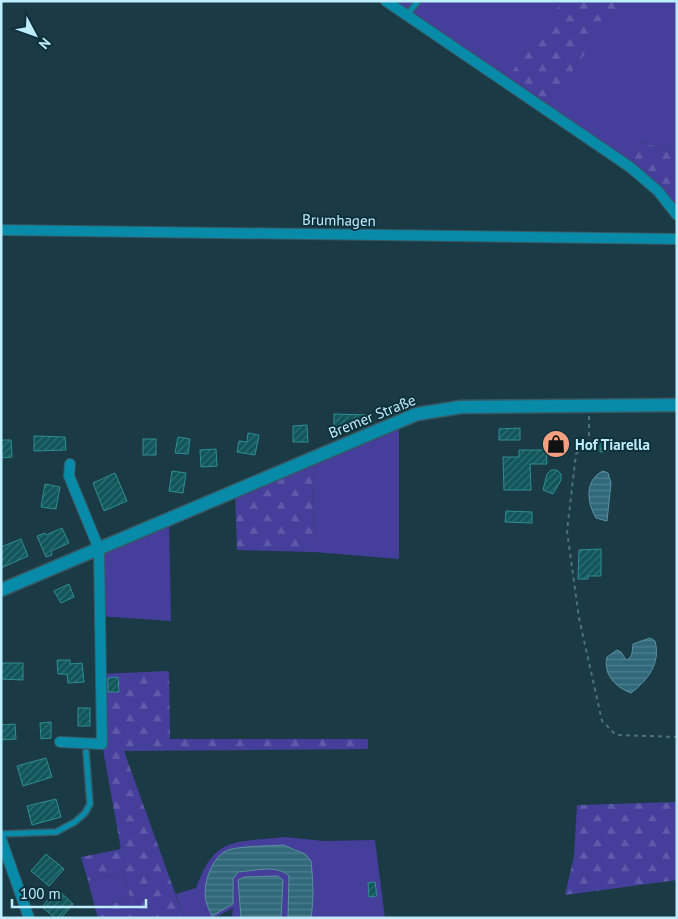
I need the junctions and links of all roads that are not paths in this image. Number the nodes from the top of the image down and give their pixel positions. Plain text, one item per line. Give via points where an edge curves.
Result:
1 (386, 1) edge
2 (418, 1) edge
3 (407, 16) junction
4 (677, 215) edge
5 (1, 230) edge
6 (677, 239) edge
7 (677, 404) edge
8 (70, 464) dead end
9 (99, 549) junction
10 (1, 590) edge
11 (60, 742) dead end
12 (86, 752) dead end
13 (1, 834) edge
14 (1, 839) edge
15 (29, 918) edge

1 - 3 street
2 - 3 lane
3 - 4 street via 630,167 658,191
5 - 6 street, Brumhagen
7 - 9 street, Bremer Straße via 440,408 417,414
8 - 9 street via 69,476
9 - 10 street, Bremer Straße
9 - 11 street via 102,744
12 - 13 lane via 90,804 85,813 56,832
14 - 15 street

